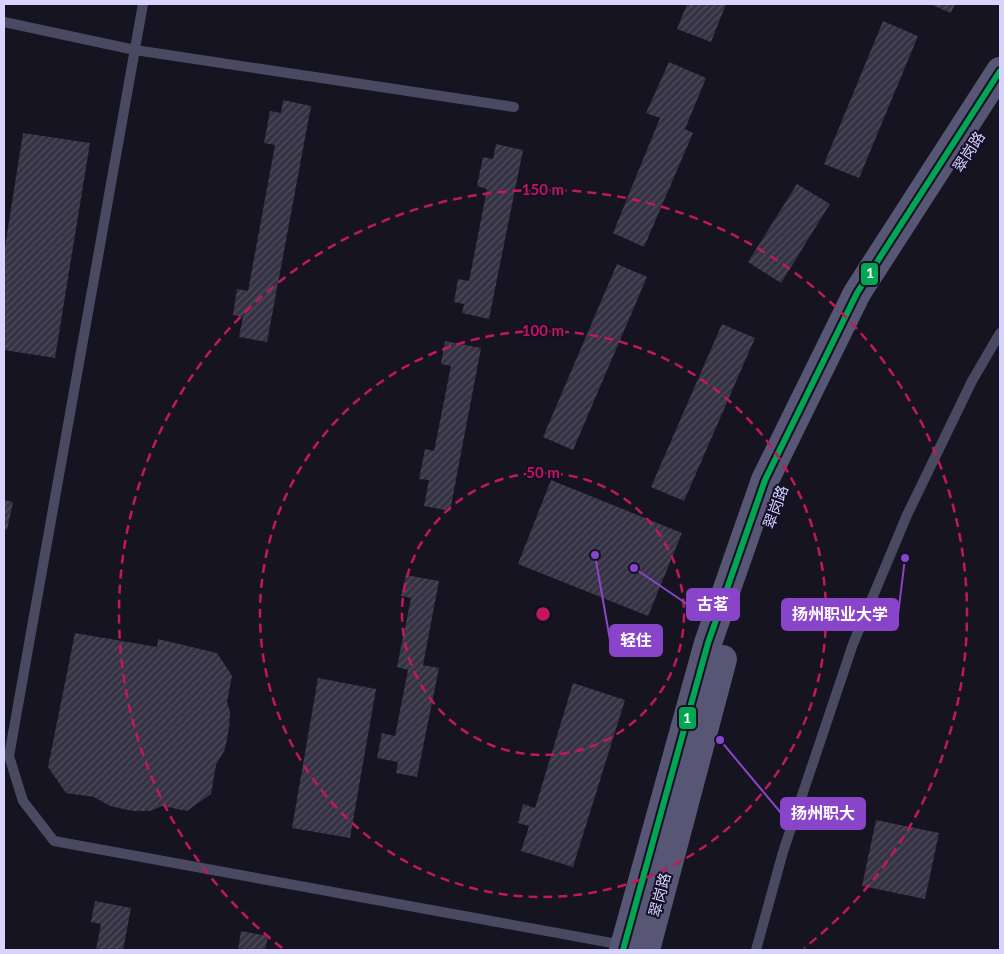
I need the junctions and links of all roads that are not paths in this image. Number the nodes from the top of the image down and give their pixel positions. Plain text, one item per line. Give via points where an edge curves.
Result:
1 (143, 4) edge
2 (4, 22) edge
3 (135, 50) junction
4 (1000, 70) edge
5 (1000, 104) edge
6 (514, 107) dead end
7 (1000, 333) edge
8 (7, 756) edge
9 (637, 948) edge
10 (756, 950) edge

1 - 3 lane
2 - 3 lane
3 - 6 lane
3 - 8 lane
4 - 9 main road, 翠岗路 via 857,293 765,480 708,643
5 - 9 main road, 翠岗路 via 873,304 783,485 726,648
7 - 10 lane via 972,381 907,515 853,644 784,852
8 - 9 lane via 23,801 54,841

